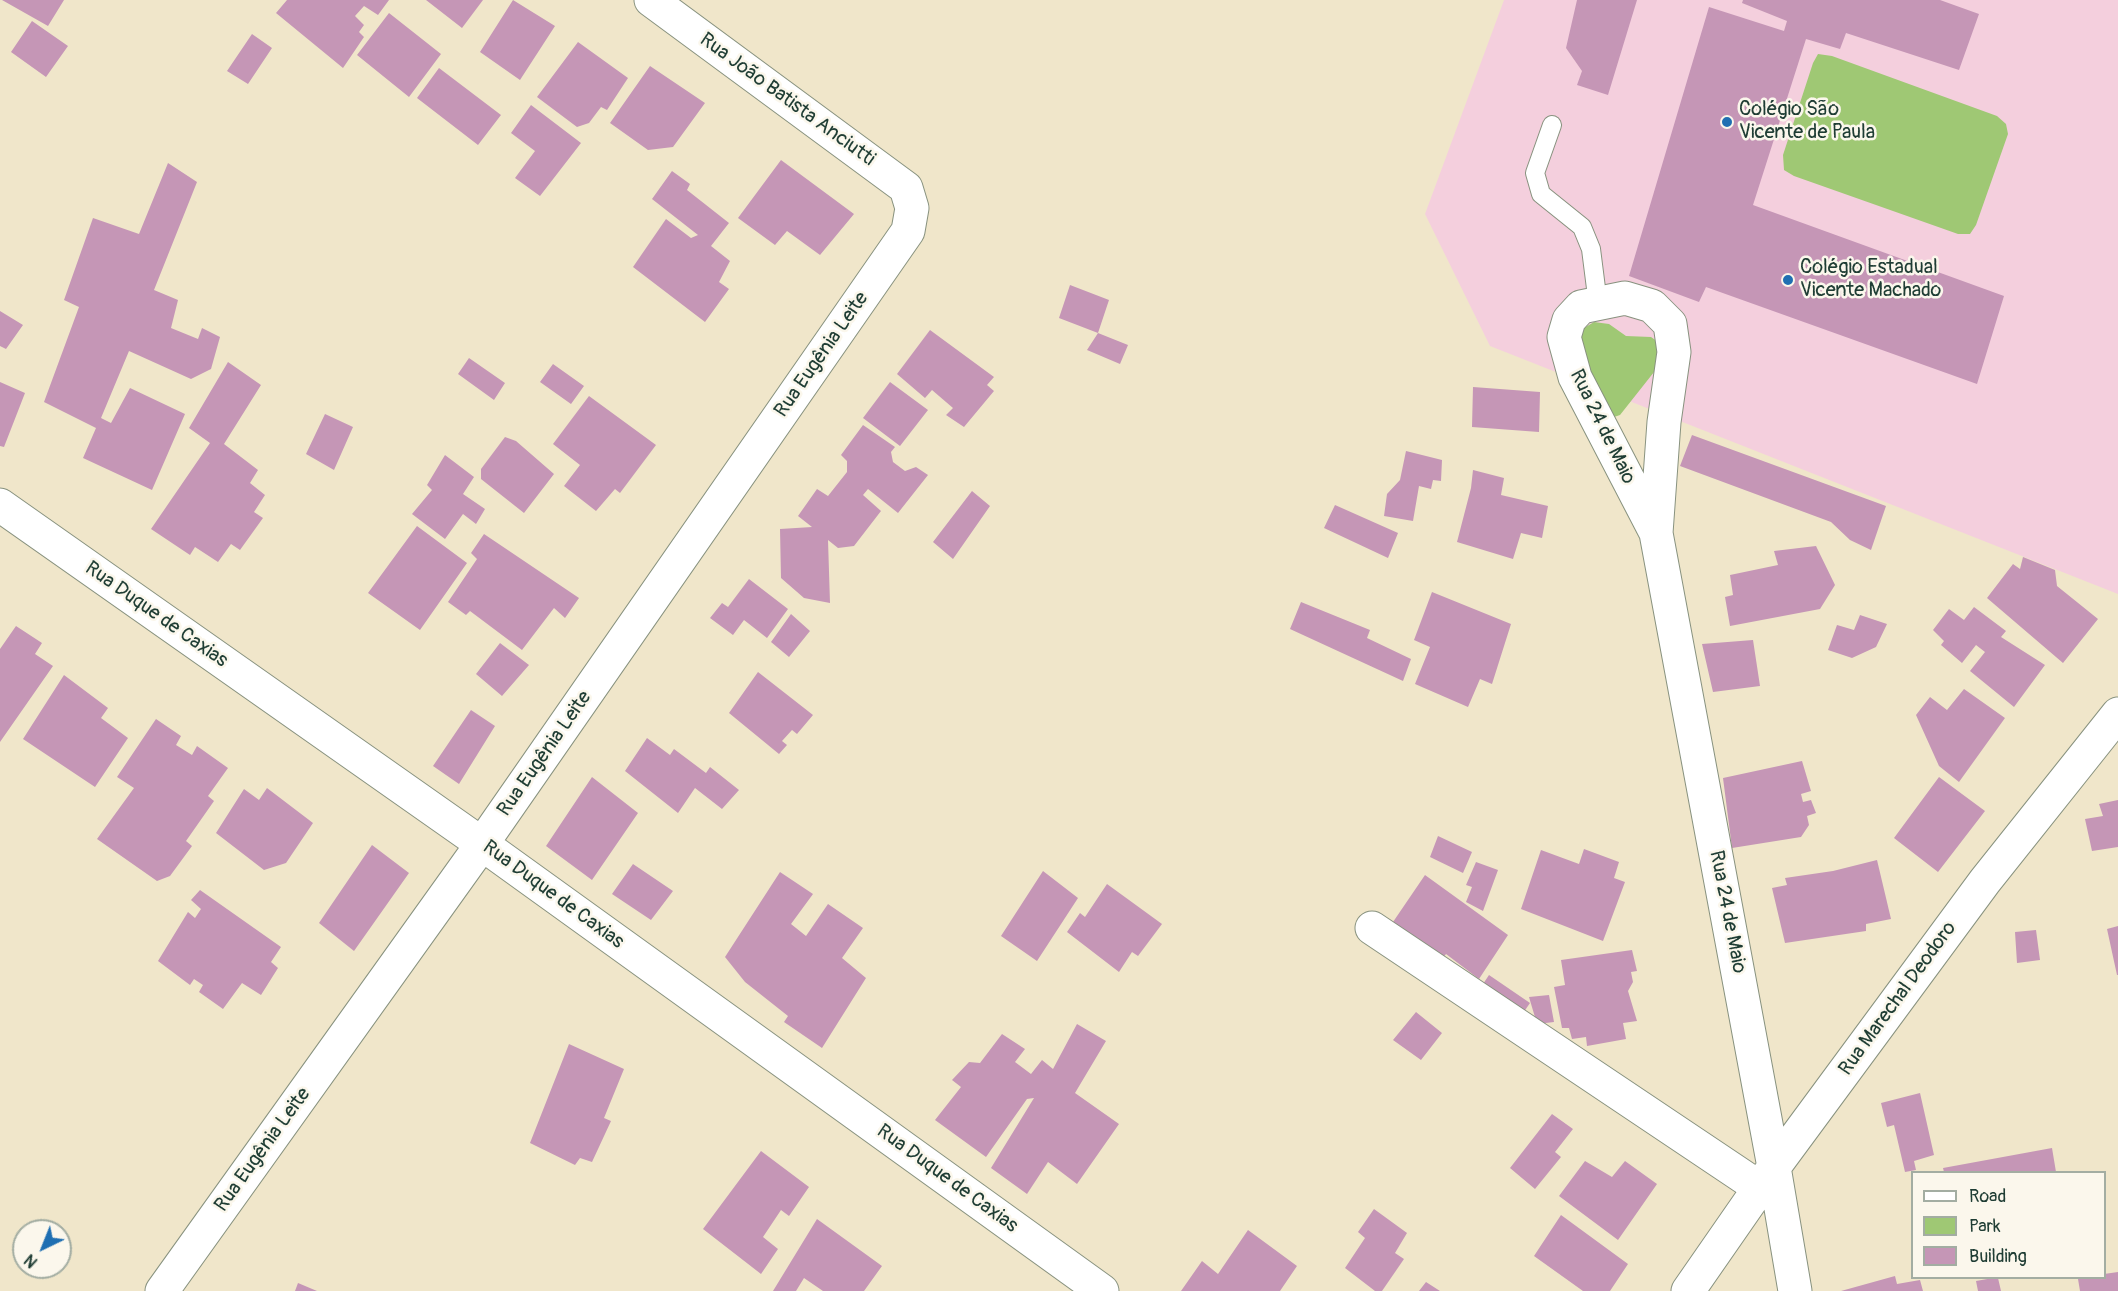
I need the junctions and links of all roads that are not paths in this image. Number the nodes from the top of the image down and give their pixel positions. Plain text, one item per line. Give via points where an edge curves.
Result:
1 (651, 0) edge
2 (1552, 125) dead end
3 (912, 208) joint
4 (1598, 304) junction
5 (0, 505) edge
6 (1656, 533) junction
7 (2118, 714) edge
8 (482, 844) junction
9 (1372, 928) dead end
10 (1767, 1177) junction
11 (162, 1291) edge
12 (1102, 1291) edge
13 (1688, 1291) edge
14 (1795, 1291) edge

1 - 3 street, Rua João Batista Anciutti via 906,188
2 - 4 lane via 1535,173 1540,194 1582,227 1591,249
3 - 8 street, Rua Eugênia Leite via 908,231
4 - 6 street, Rua 24 de Maio via 1581,307 1569,320 1564,337 1575,377
4 - 6 street, Rua 24 de Maio via 1625,298 1652,306 1670,324 1674,352 1664,422
5 - 8 street, Rua Duque de Caxias
6 - 10 street, Rua 24 de Maio
7 - 10 street, Rua Marechal Deodoro via 1985,881
8 - 11 street, Rua Eugênia Leite
8 - 12 street, Rua Duque de Caxias
9 - 10 street
10 - 13 street, Rua Marechal Deodoro
10 - 14 street, Rua 24 de Maio

